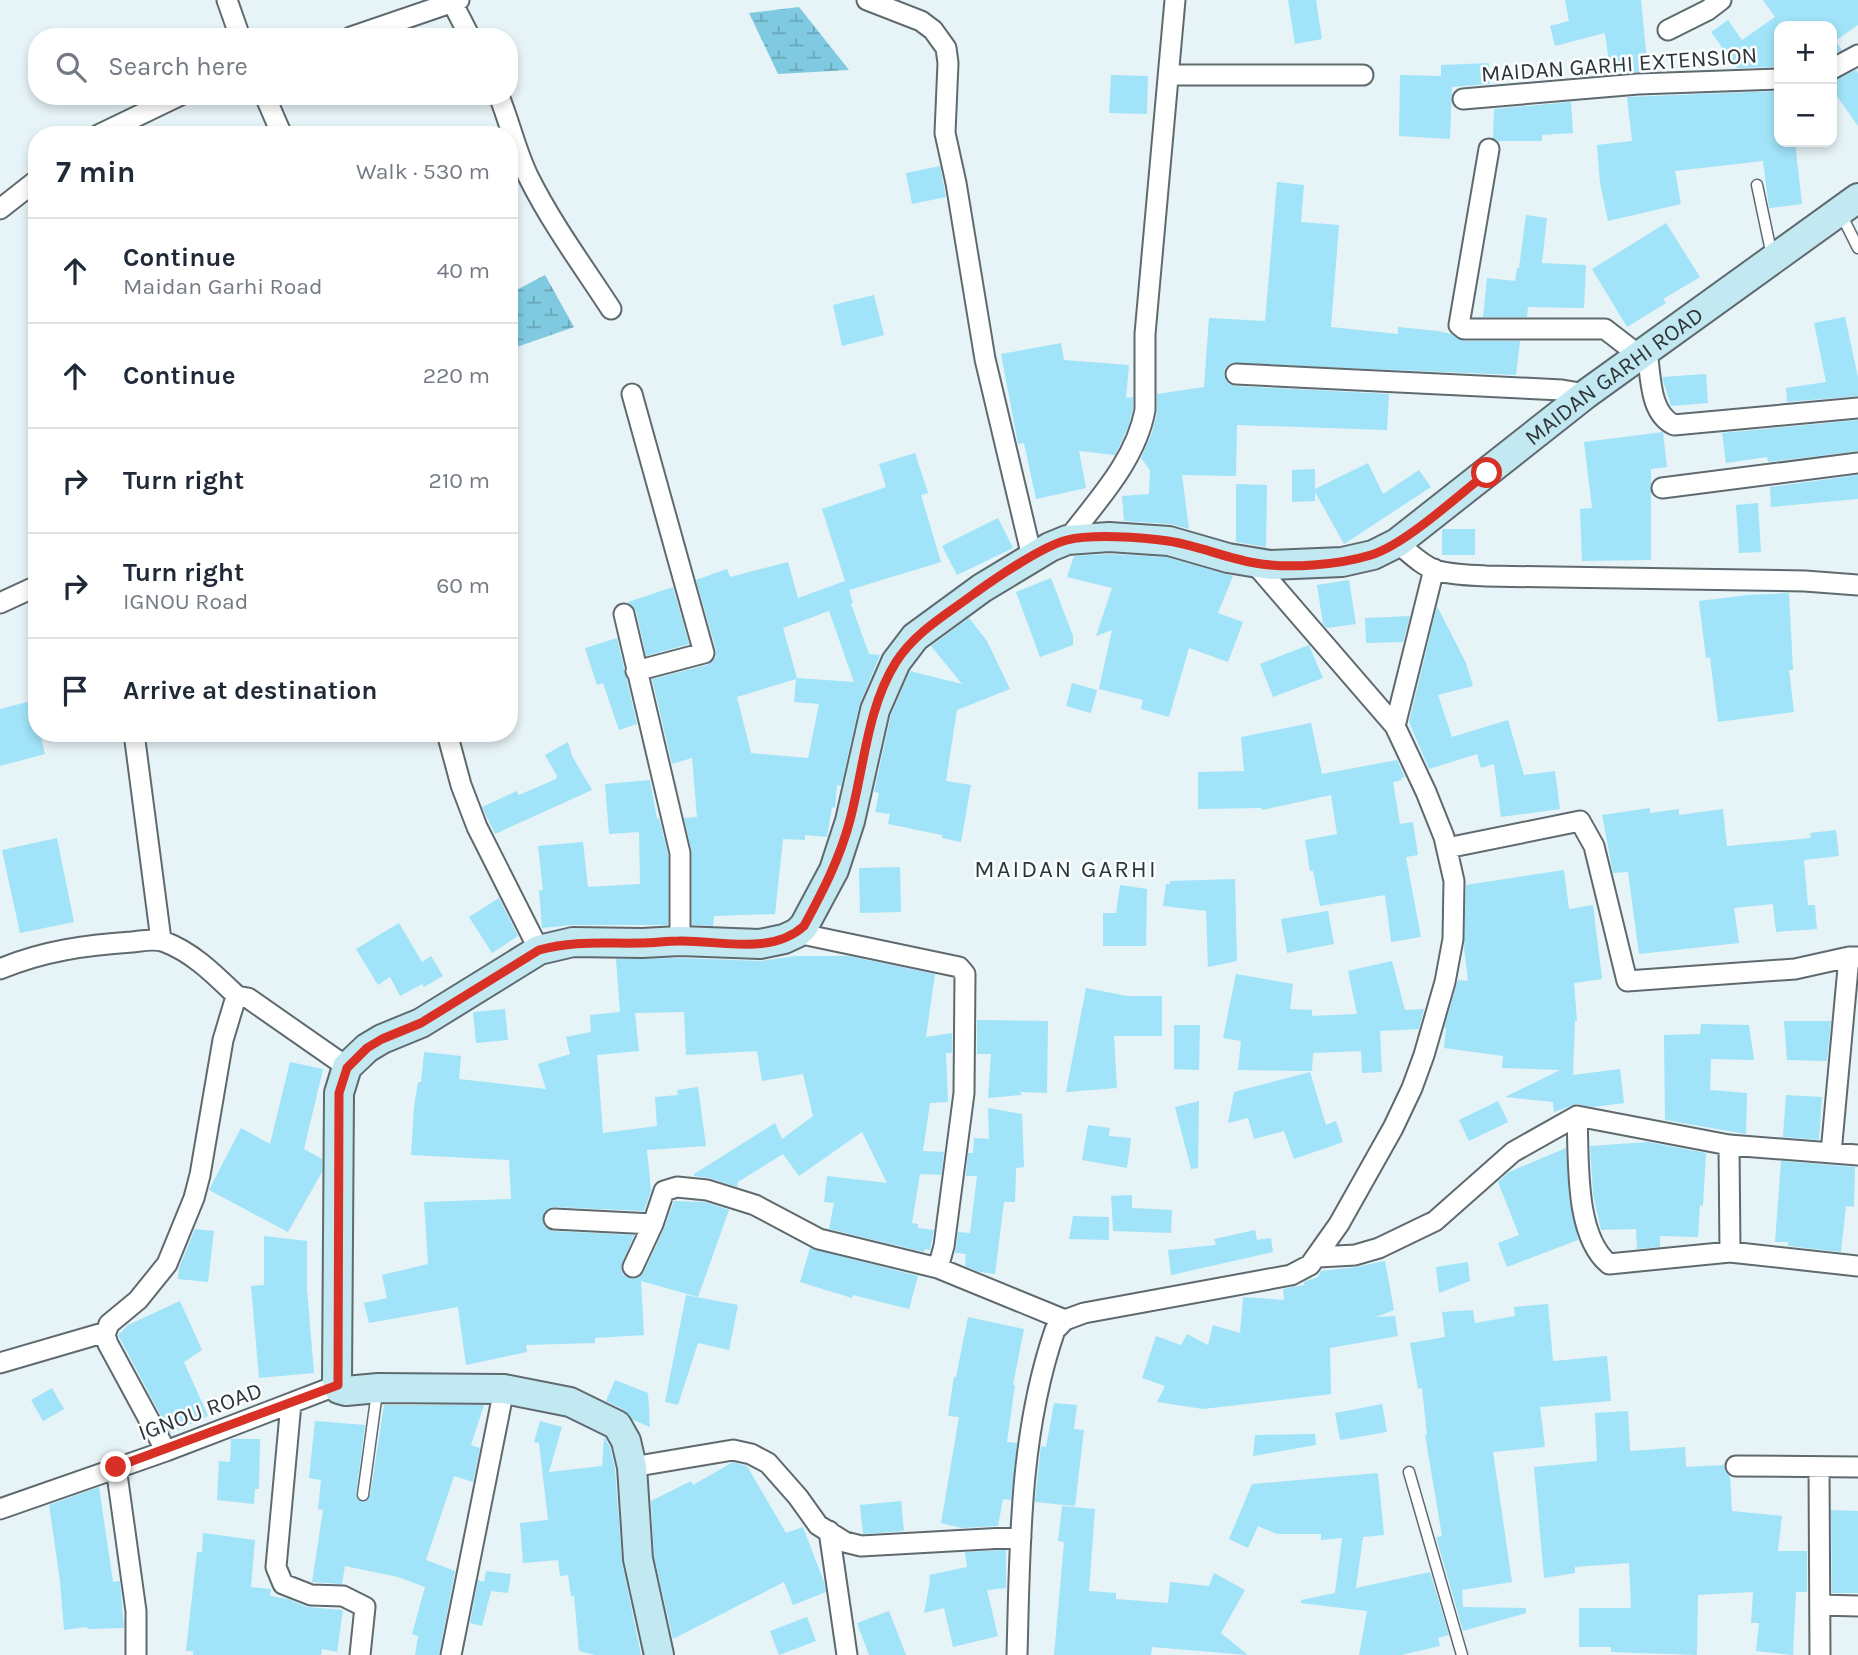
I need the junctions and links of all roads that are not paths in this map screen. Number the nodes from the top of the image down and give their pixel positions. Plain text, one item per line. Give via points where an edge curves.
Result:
1 (227, 0) edge
2 (867, 0) edge
3 (1175, 0) edge
4 (1721, 0) edge
5 (456, 1) edge
6 (237, 28) edge
7 (377, 28) edge
8 (466, 28) edge
9 (1668, 30) dead end
10 (1858, 55) edge
11 (1837, 66) edge
12 (1169, 75) junction
13 (1363, 75) dead end
14 (1774, 79) edge
15 (1463, 99) dead end
16 (160, 105) edge
17 (269, 105) edge
18 (502, 105) edge
19 (117, 126) edge
20 (278, 126) edge
21 (509, 126) edge
22 (1489, 149) dead end
23 (518, 151) edge
24 (1757, 185) dead end
25 (28, 187) edge
26 (1849, 205) edge
27 (0, 209) edge
28 (1858, 248) edge
29 (1772, 261) junction
30 (611, 309) dead end
31 (1644, 354) junction
32 (1237, 374) dead end
33 (632, 394) dead end
34 (1586, 394) junction
35 (1858, 408) edge
36 (1858, 464) edge
37 (1662, 488) dead end
38 (1067, 540) junction
39 (1385, 549) junction
40 (1032, 557) junction
41 (1255, 564) junction
42 (1434, 569) junction
43 (1858, 585) edge
44 (28, 590) edge
45 (0, 603) edge
46 (624, 614) dead end
47 (636, 671) junction
48 (1395, 726) junction
49 (135, 742) edge
50 (449, 742) edge
51 (1447, 848) junction
52 (797, 933) junction
53 (161, 940) junction
54 (680, 941) junction
55 (539, 950) junction
56 (1853, 957) edge
57 (0, 969) edge
58 (238, 997) junction
59 (347, 1068) junction
60 (1577, 1116) junction
61 (1729, 1145) junction
62 (1831, 1153) junction
63 (1858, 1155) edge
64 (554, 1219) dead end
65 (653, 1224) junction
66 (1730, 1252) junction
67 (1318, 1256) junction
68 (1858, 1266) edge
69 (633, 1267) dead end
70 (939, 1268) junction
71 (1065, 1320) junction
72 (106, 1332) junction
73 (0, 1363) edge
74 (338, 1385) junction
75 (378, 1388) junction
76 (504, 1390) junction
77 (291, 1403) junction
78 (166, 1451) junction
79 (1736, 1466) dead end
80 (116, 1467) junction
81 (632, 1467) junction
82 (1819, 1467) junction
83 (1858, 1467) edge
84 (1409, 1472) dead end
85 (363, 1495) dead end
86 (0, 1508) edge
87 (829, 1531) junction
88 (1021, 1536) junction
89 (1820, 1605) junction
90 (1858, 1606) edge
91 (136, 1655) edge
92 (360, 1655) edge
93 (452, 1655) edge
94 (659, 1655) edge
95 (847, 1655) edge
96 (1017, 1655) edge
97 (1462, 1655) edge
98 (1820, 1655) edge

1 - 6 street
2 - 40 street via 921,21 946,48 948,155 985,359
3 - 12 street
4 - 9 street
5 - 7 street
5 - 8 street
10 - 11 street
12 - 13 street
12 - 38 street via 1145,334 1143,420 1112,480
14 - 15 street, MAIDAN GARHI EXTENSION via 1638,83
16 - 19 street
17 - 20 street
18 - 21 street
22 - 31 street via 1459,325 1464,329 1605,329
23 - 30 street via 558,228
24 - 29 lane
25 - 27 street
26 - 28 lane
26 - 29 street, MAIDAN GARHI ROAD
29 - 31 street, MAIDAN GARHI ROAD
31 - 34 street, MAIDAN GARHI ROAD
31 - 35 street via 1656,407 1664,420 1674,425
32 - 34 street
33 - 47 street via 704,653
34 - 39 street, MAIDAN GARHI ROAD
36 - 37 street
38 - 40 street
38 - 41 street via 1168,541
39 - 41 street via 1342,562
39 - 42 street
40 - 52 street via 915,637 896,662 875,710 834,870
41 - 48 street
42 - 43 street via 1486,576
42 - 48 street
44 - 45 street
46 - 47 street
47 - 54 street via 680,853
48 - 51 street
49 - 53 street
50 - 55 street via 477,827
51 - 56 street via 1580,821 1594,846 1627,981 1795,969
51 - 67 street via 1454,881 1453,939 1424,1055 1393,1128
52 - 54 street via 760,944
52 - 70 street via 959,967 965,974 964,1093
53 - 57 street via 52,951
53 - 58 street via 203,965
54 - 55 street via 573,942
55 - 59 street via 421,1023 374,1043
56 - 62 street
58 - 59 street via 248,998
58 - 72 street via 223,1040 194,1198 167,1264
59 - 74 street via 339,1093
60 - 61 street
60 - 66 street via 1587,1232 1602,1258 1609,1264
60 - 67 street via 1513,1152 1436,1221 1380,1248 1355,1255
61 - 62 street
61 - 66 street
62 - 63 street
64 - 65 street
65 - 69 street
65 - 70 street via 664,1191 677,1187 708,1190 755,1205 819,1239
66 - 68 street
67 - 71 street via 1291,1275
70 - 71 street
71 - 88 street via 1050,1344 1028,1443
72 - 73 street
72 - 78 street via 108,1344
74 - 75 street via 346,1391
74 - 77 street, IGNOU ROAD
75 - 76 street
75 - 85 lane
76 - 81 street via 570,1402 617,1425
76 - 93 street
77 - 78 street, IGNOU ROAD
77 - 92 street via 276,1567 283,1584 311,1595 343,1596 365,1607
78 - 80 street, IGNOU ROAD
79 - 82 street
80 - 86 street, IGNOU ROAD
80 - 91 street via 136,1611
81 - 87 street via 733,1450 751,1454 768,1463 818,1525
81 - 94 street via 638,1559
82 - 83 street
82 - 89 street
84 - 97 lane
87 - 88 street via 861,1546
87 - 95 street
88 - 96 street
89 - 90 street
89 - 98 street

